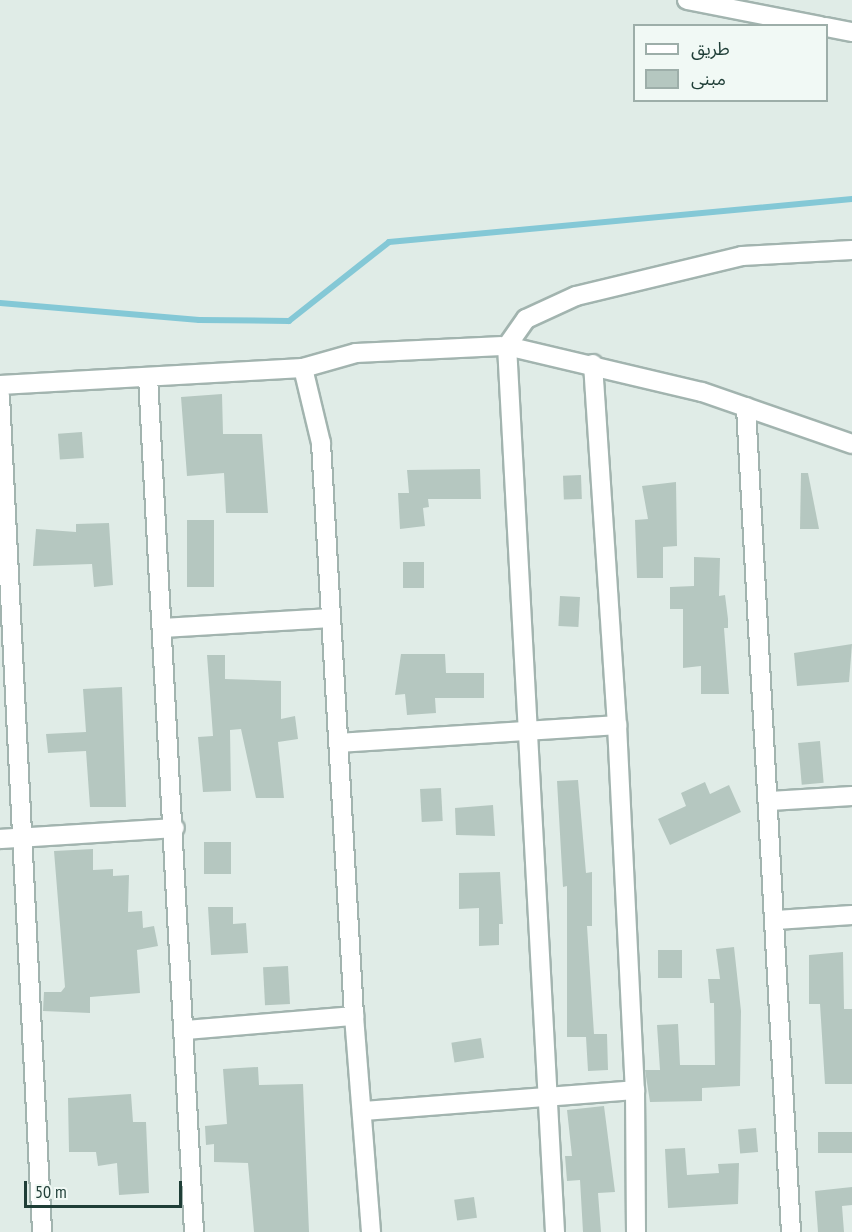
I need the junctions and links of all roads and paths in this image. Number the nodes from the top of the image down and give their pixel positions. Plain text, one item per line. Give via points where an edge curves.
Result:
1 (687, 0) edge
2 (810, 24) edge
3 (828, 27) edge
4 (852, 32) edge
5 (852, 250) edge
6 (507, 346) junction
7 (593, 364) junction
8 (303, 369) junction
9 (148, 377) junction
10 (0, 385) edge
11 (0, 396) edge
12 (746, 407) junction
13 (852, 444) edge
14 (331, 618) junction
15 (163, 628) junction
16 (6, 634) edge
17 (617, 725) junction
18 (528, 730) junction
19 (339, 742) junction
20 (852, 796) edge
21 (770, 801) junction
22 (175, 828) junction
23 (21, 838) junction
24 (0, 839) edge
25 (852, 915) edge
26 (776, 920) junction
27 (354, 1016) junction
28 (186, 1030) junction
29 (634, 1090) junction
30 (550, 1094) junction
31 (363, 1111) junction
32 (42, 1232) edge
33 (193, 1232) edge
34 (371, 1232) edge
35 (555, 1232) edge
36 (636, 1232) edge
37 (791, 1232) edge

1 - 2 street
3 - 4 street
5 - 6 street via 742,256 576,296 526,319
6 - 7 street
6 - 8 street via 356,353
6 - 18 street
7 - 12 street
7 - 17 street
8 - 9 street
8 - 14 street via 320,426
9 - 10 street
9 - 15 street
11 - 16 street
12 - 13 street
12 - 21 street
14 - 15 street
14 - 19 street
15 - 22 street
16 - 23 street
17 - 18 street
17 - 29 street
18 - 19 street
18 - 30 street
19 - 27 street
20 - 21 street
21 - 26 street
22 - 23 street
22 - 28 street
23 - 24 street
23 - 32 street
25 - 26 street
26 - 37 street
27 - 28 street
27 - 31 street
28 - 33 street
29 - 30 street
29 - 36 street
30 - 31 street
30 - 35 street
31 - 34 street

